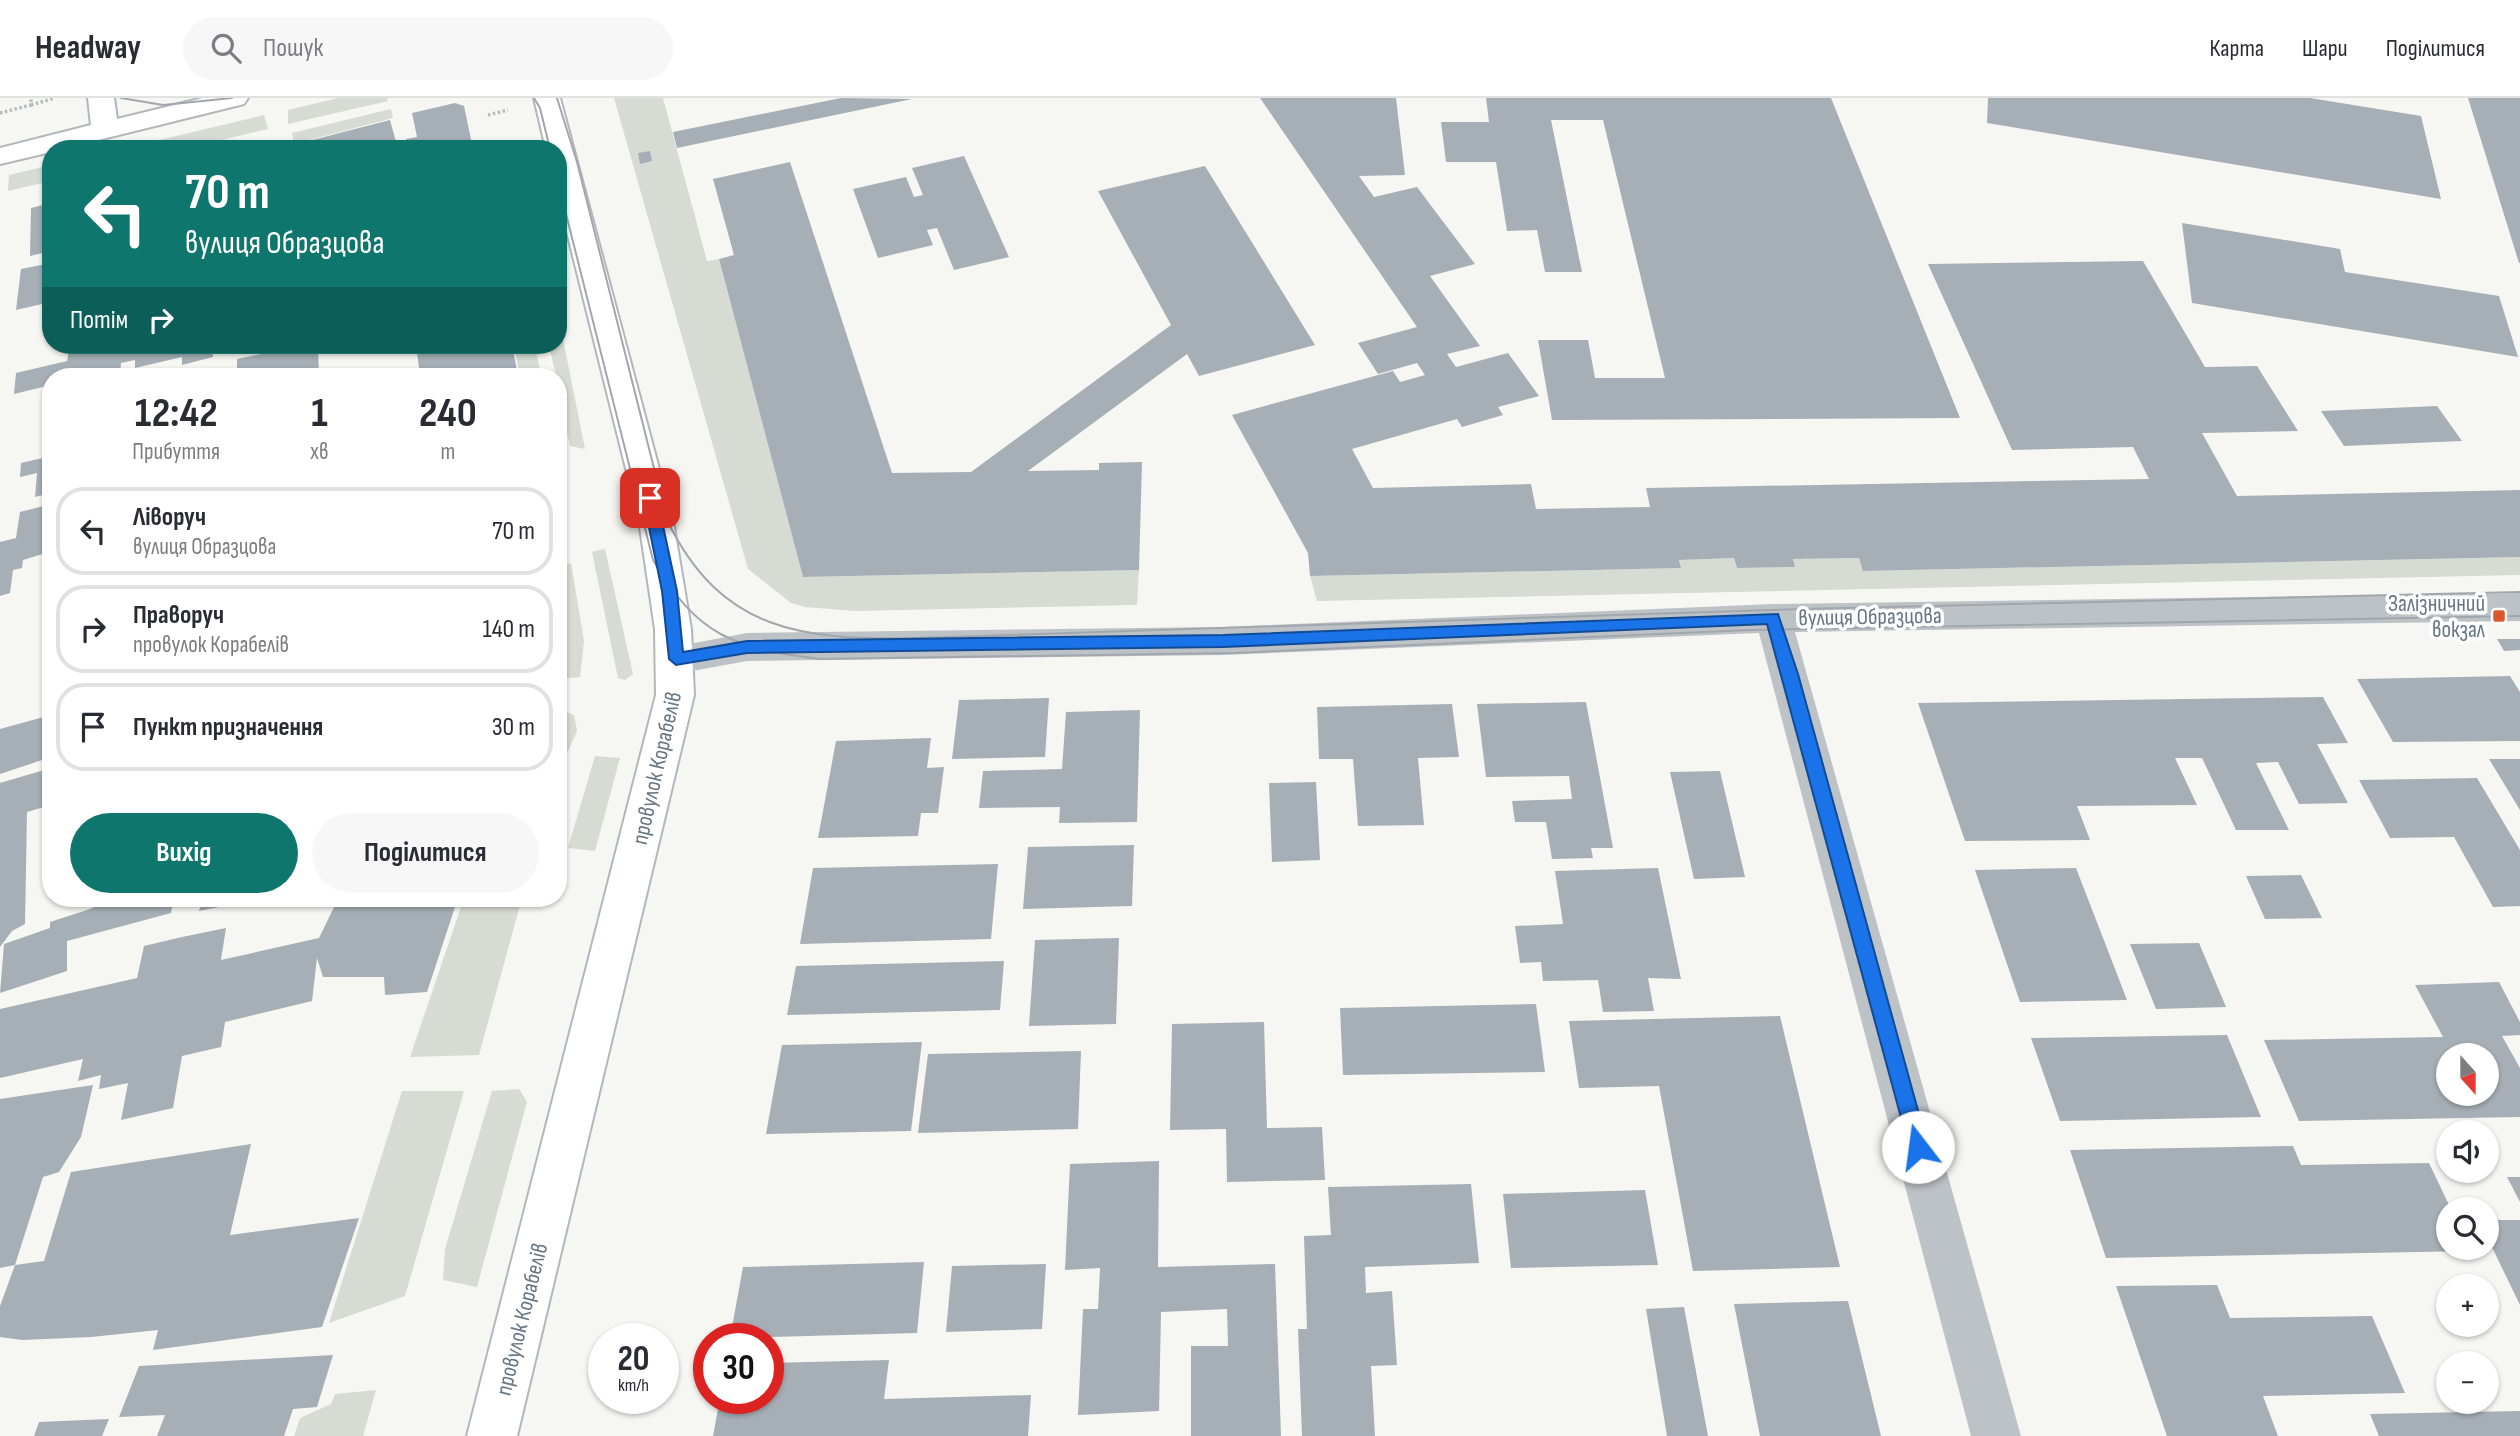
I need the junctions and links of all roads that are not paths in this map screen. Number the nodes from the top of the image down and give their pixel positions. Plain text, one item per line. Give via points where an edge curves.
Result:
1 (101, 98) edge
2 (235, 98) edge
3 (547, 98) edge
4 (105, 130) junction
5 (65, 140) edge
6 (558, 140) edge
7 (42, 146) edge
8 (0, 156) edge
9 (567, 176) edge
10 (2520, 607) edge
11 (1773, 618) junction
12 (676, 659) junction
13 (492, 1436) edge
14 (1996, 1436) edge

1 - 4 street
2 - 4 street
3 - 6 street, провулок Корабелів
4 - 5 street
7 - 8 street
9 - 12 street, провулок Корабелів via 656,521
10 - 11 street, вулиця Образцова
11 - 12 street, вулиця Образцова via 1223,641 747,647
11 - 14 street
12 - 13 street, провулок Корабелів via 674,703

